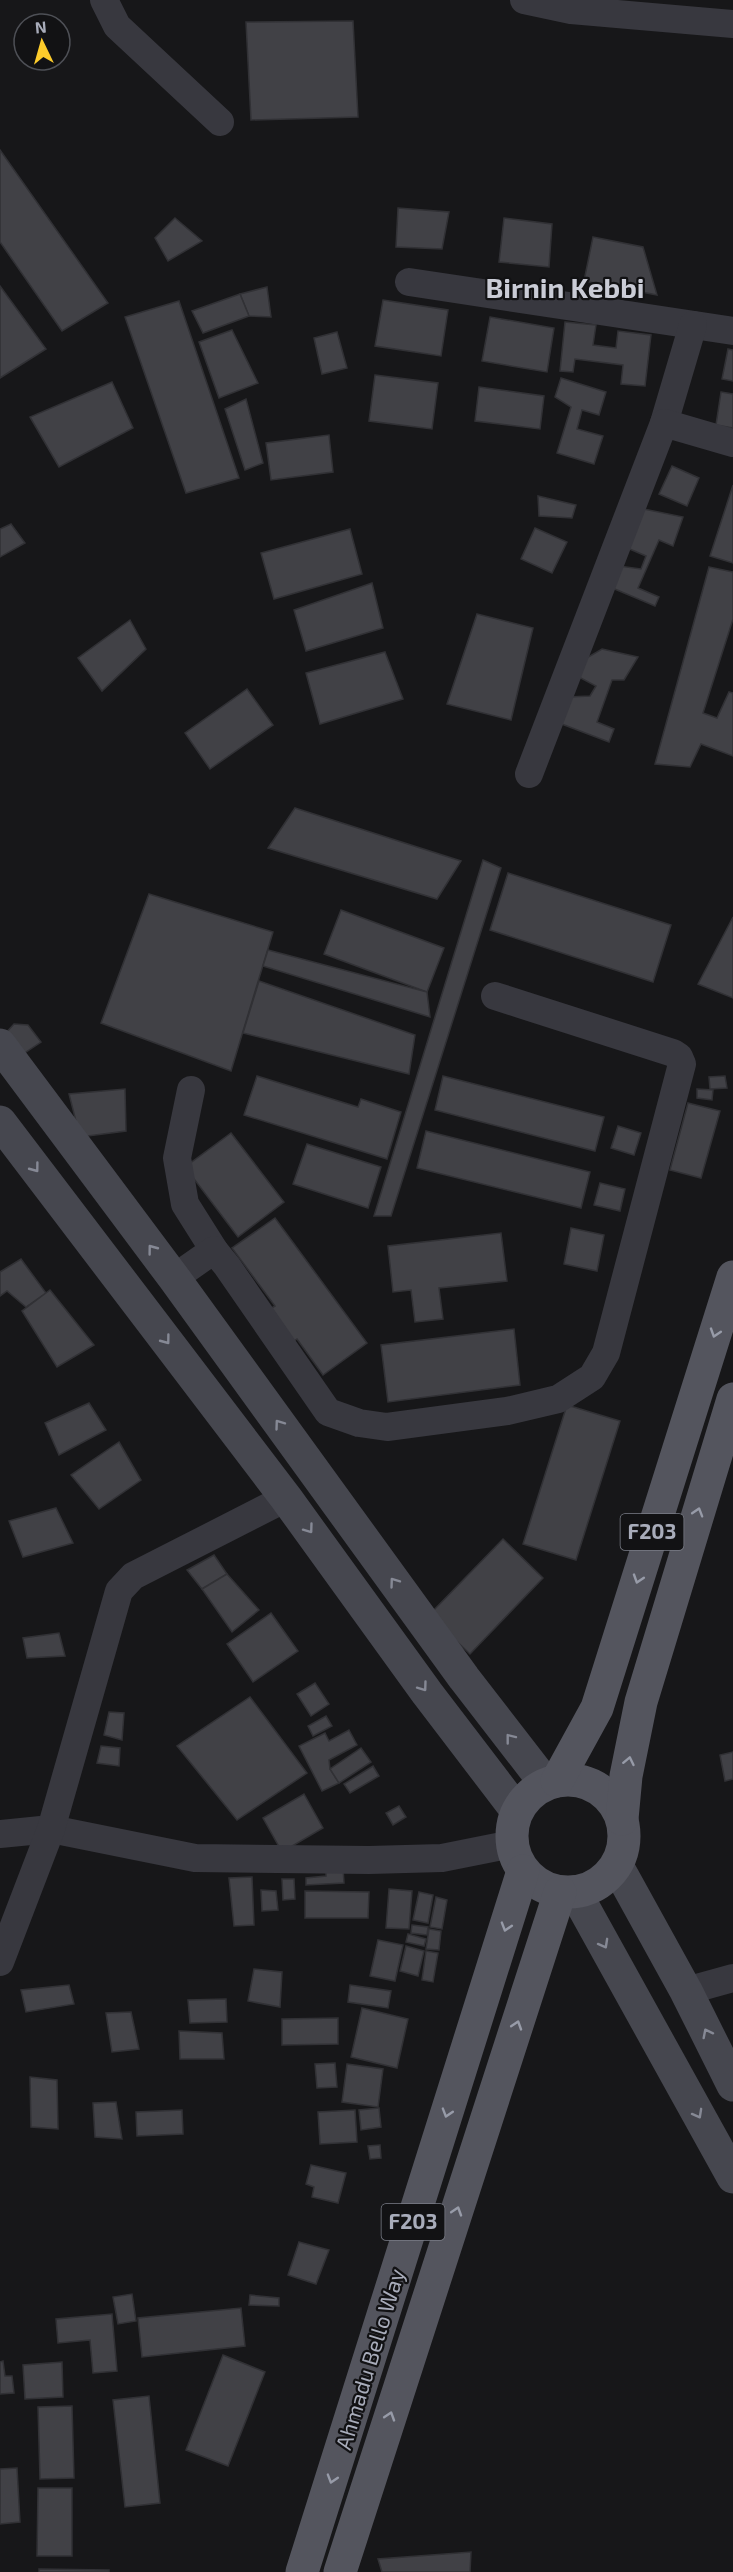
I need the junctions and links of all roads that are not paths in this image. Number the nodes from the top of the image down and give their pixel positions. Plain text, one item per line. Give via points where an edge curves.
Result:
1 (104, 0) edge
2 (524, 0) edge
3 (733, 24) edge
4 (220, 122) dead end
5 (409, 282) dead end
6 (693, 325) junction
7 (733, 331) edge
8 (664, 423) junction
9 (733, 443) edge
10 (529, 774) dead end
11 (495, 996) dead end
12 (0, 1045) edge
13 (191, 1090) dead end
14 (0, 1122) edge
15 (214, 1250) junction
16 (733, 1277) edge
17 (174, 1278) junction
18 (137, 1303) junction
19 (733, 1399) edge
20 (286, 1498) junction
21 (552, 1782) junction
22 (517, 1811) junction
23 (622, 1819) junction
24 (51, 1829) junction
25 (0, 1834) edge
26 (518, 1858) junction
27 (617, 1866) junction
28 (568, 1892) junction
29 (0, 1962) edge
30 (733, 1978) edge
31 (686, 1991) junction
32 (733, 2085) edge
33 (733, 2177) edge
34 (302, 2572) edge
35 (340, 2572) edge

1 - 4 street via 117,26
2 - 3 street via 571,9
5 - 6 street
6 - 7 street
6 - 8 street
8 - 9 street
8 - 10 street
11 - 15 street via 673,1053 682,1064 606,1353 592,1377 558,1399 507,1411 387,1427 358,1423 328,1412
17 -> 12 street
13 - 15 street via 177,1158 185,1204
14 -> 18 street
15 - 17 street
16 -> 21 main road, F203 via 597,1708
17 - 18 street
21 -> 17 street via 464,1678
18 -> 20 street
23 -> 19 main road, F203 via 641,1702
20 -> 22 street
20 - 24 street via 133,1576 119,1591
21 - 22 main road via 530,1795
21 - 23 main road via 574,1780 590,1784 615,1804
22 - 26 main road via 512,1827
23 - 27 main road via 626,1835
24 - 25 street
24 - 26 street via 195,1858
24 - 29 street
26 - 28 main road via 546,1888
26 -> 34 main road, Ahmadu Bello Way / F203
27 - 28 main road via 592,1888
27 - 31 street
28 -> 33 street
35 -> 28 main road, F203
30 - 31 street
32 -> 31 street

